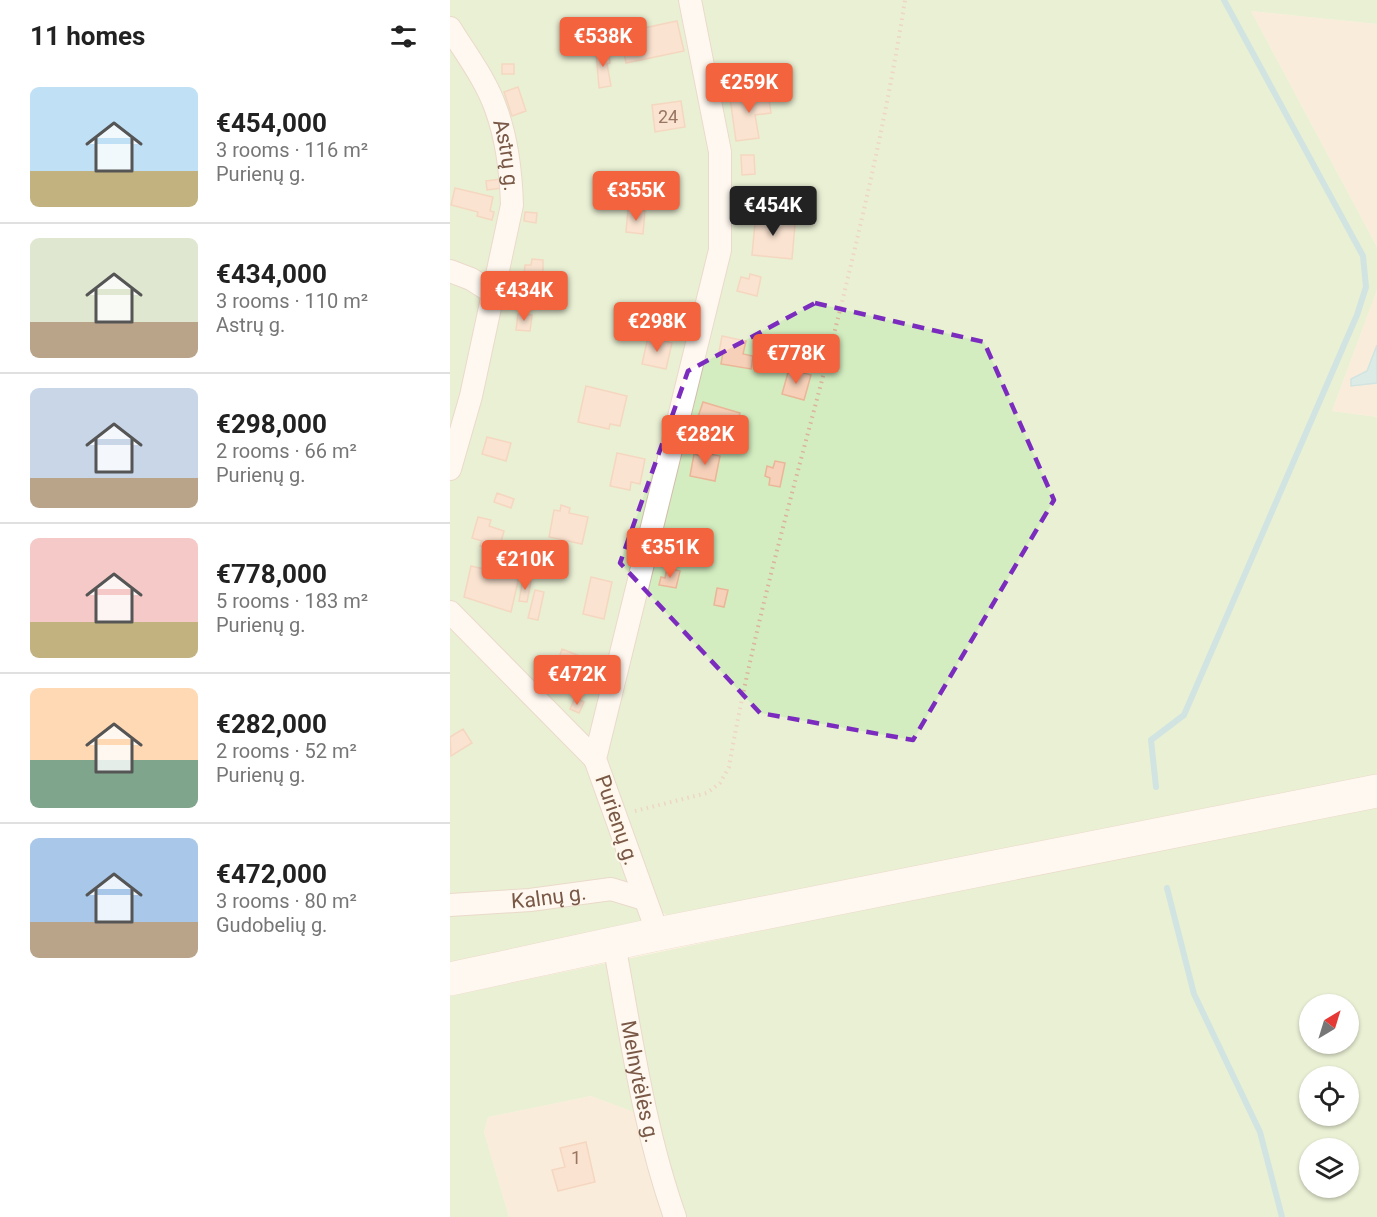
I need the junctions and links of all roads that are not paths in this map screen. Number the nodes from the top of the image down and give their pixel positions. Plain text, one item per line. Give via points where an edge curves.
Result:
1 (690, 0) edge
2 (450, 28) edge
3 (450, 271) edge
4 (493, 293) junction
5 (450, 469) edge
6 (450, 612) edge
7 (595, 759) junction
8 (1377, 791) edge
9 (644, 899) junction
10 (450, 905) edge
11 (658, 934) junction
12 (614, 944) junction
13 (450, 979) edge
14 (675, 1217) edge

1 - 7 street, Purienų g. via 720,152 720,250
2 - 4 street, Astrų g. via 496,109 512,182 507,236
3 - 4 street
4 - 5 street, Astrų g. via 471,396
6 - 7 street
7 - 9 street, Purienų g.
8 - 11 main road
9 - 10 street, Kalnų g. via 612,889
9 - 11 street, Purienų g.
11 - 12 main road
12 - 13 main road
12 - 14 street, Melnytėlės g. via 646,1113

